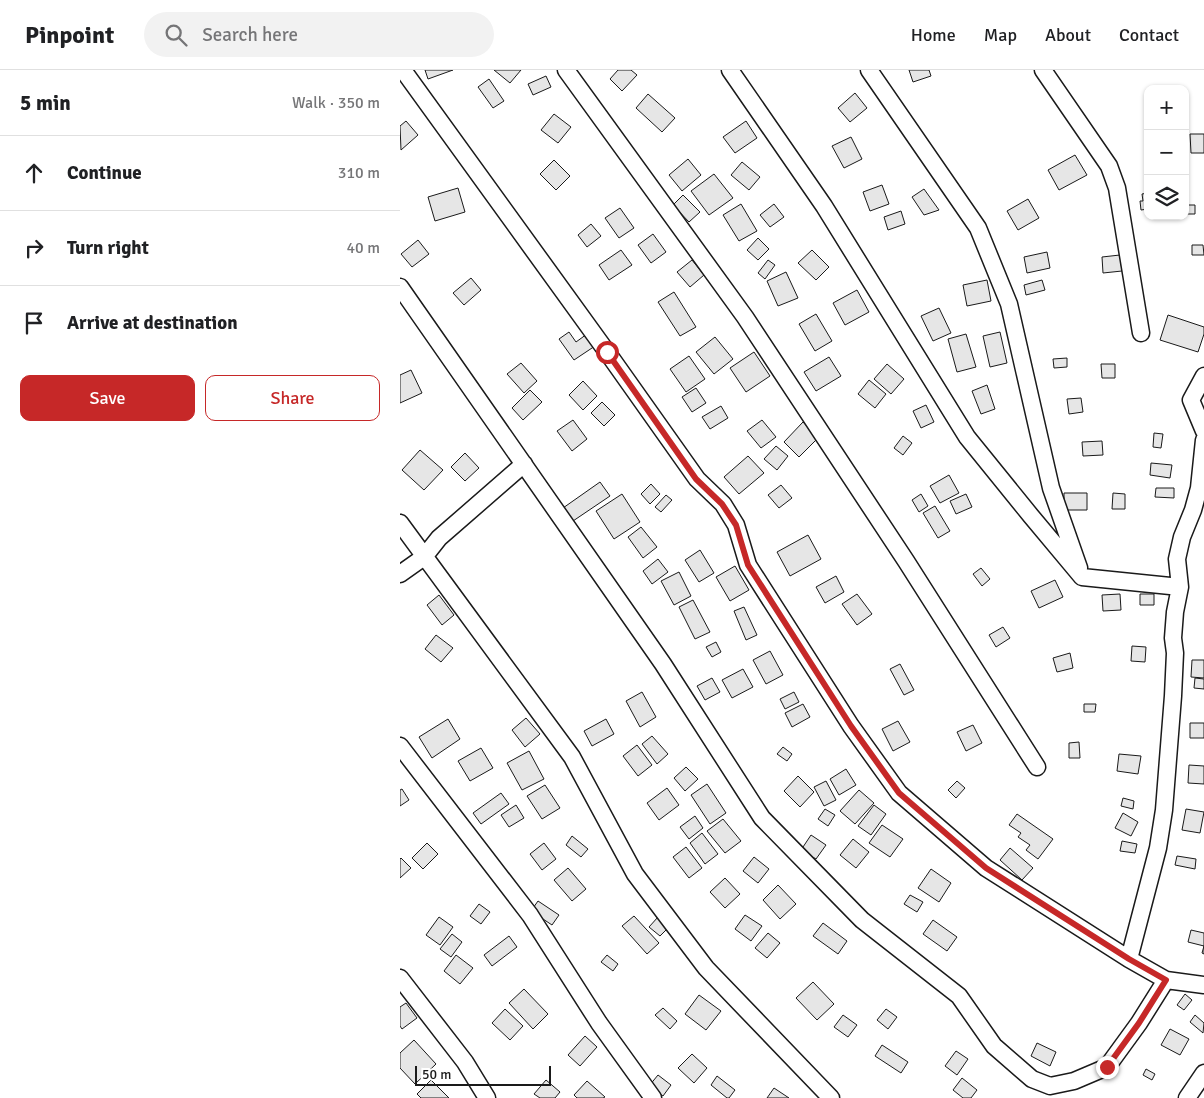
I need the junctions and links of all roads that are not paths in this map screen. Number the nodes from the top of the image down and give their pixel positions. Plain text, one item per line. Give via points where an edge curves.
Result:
1 (403, 70) edge
2 (566, 70) edge
3 (730, 70) edge
4 (869, 70) edge
5 (1043, 70) edge
6 (400, 287) edge
7 (1141, 333) dead end
8 (1204, 376) edge
9 (1204, 431) edge
10 (1204, 440) edge
11 (524, 464) junction
12 (400, 523) edge
13 (424, 557) junction
14 (400, 574) edge
15 (1082, 577) junction
16 (1180, 587) junction
17 (400, 746) edge
18 (1037, 767) dead end
19 (1129, 959) junction
20 (400, 978) edge
21 (1166, 980) junction
22 (1204, 985) edge
23 (1204, 1074) edge
24 (487, 1098) edge
25 (653, 1098) edge
26 (831, 1098) edge
27 (1187, 1098) edge

1 - 19 street via 696,479 722,504 736,525 748,565 851,726 899,793 986,868
2 - 18 street via 744,317
3 - 15 street via 824,206 967,437
4 - 15 street via 978,228 1008,304 1051,488
5 - 7 street via 1109,166 1117,188
6 - 11 street
8 - 9 street via 1191,400
10 - 16 street via 1199,488 1177,559
11 - 13 street via 439,538
11 - 21 street via 663,664 762,818 862,920 959,996 994,1046 1032,1079 1050,1086 1074,1081 1107,1067
12 - 13 street
13 - 14 street
13 - 26 street via 572,757 635,874 706,968
15 - 16 street
16 - 19 street via 1173,638 1173,696 1164,810 1158,848
17 - 25 street via 530,914 599,1023
19 - 21 street
20 - 24 street via 465,1062
21 - 22 street
23 - 27 street

